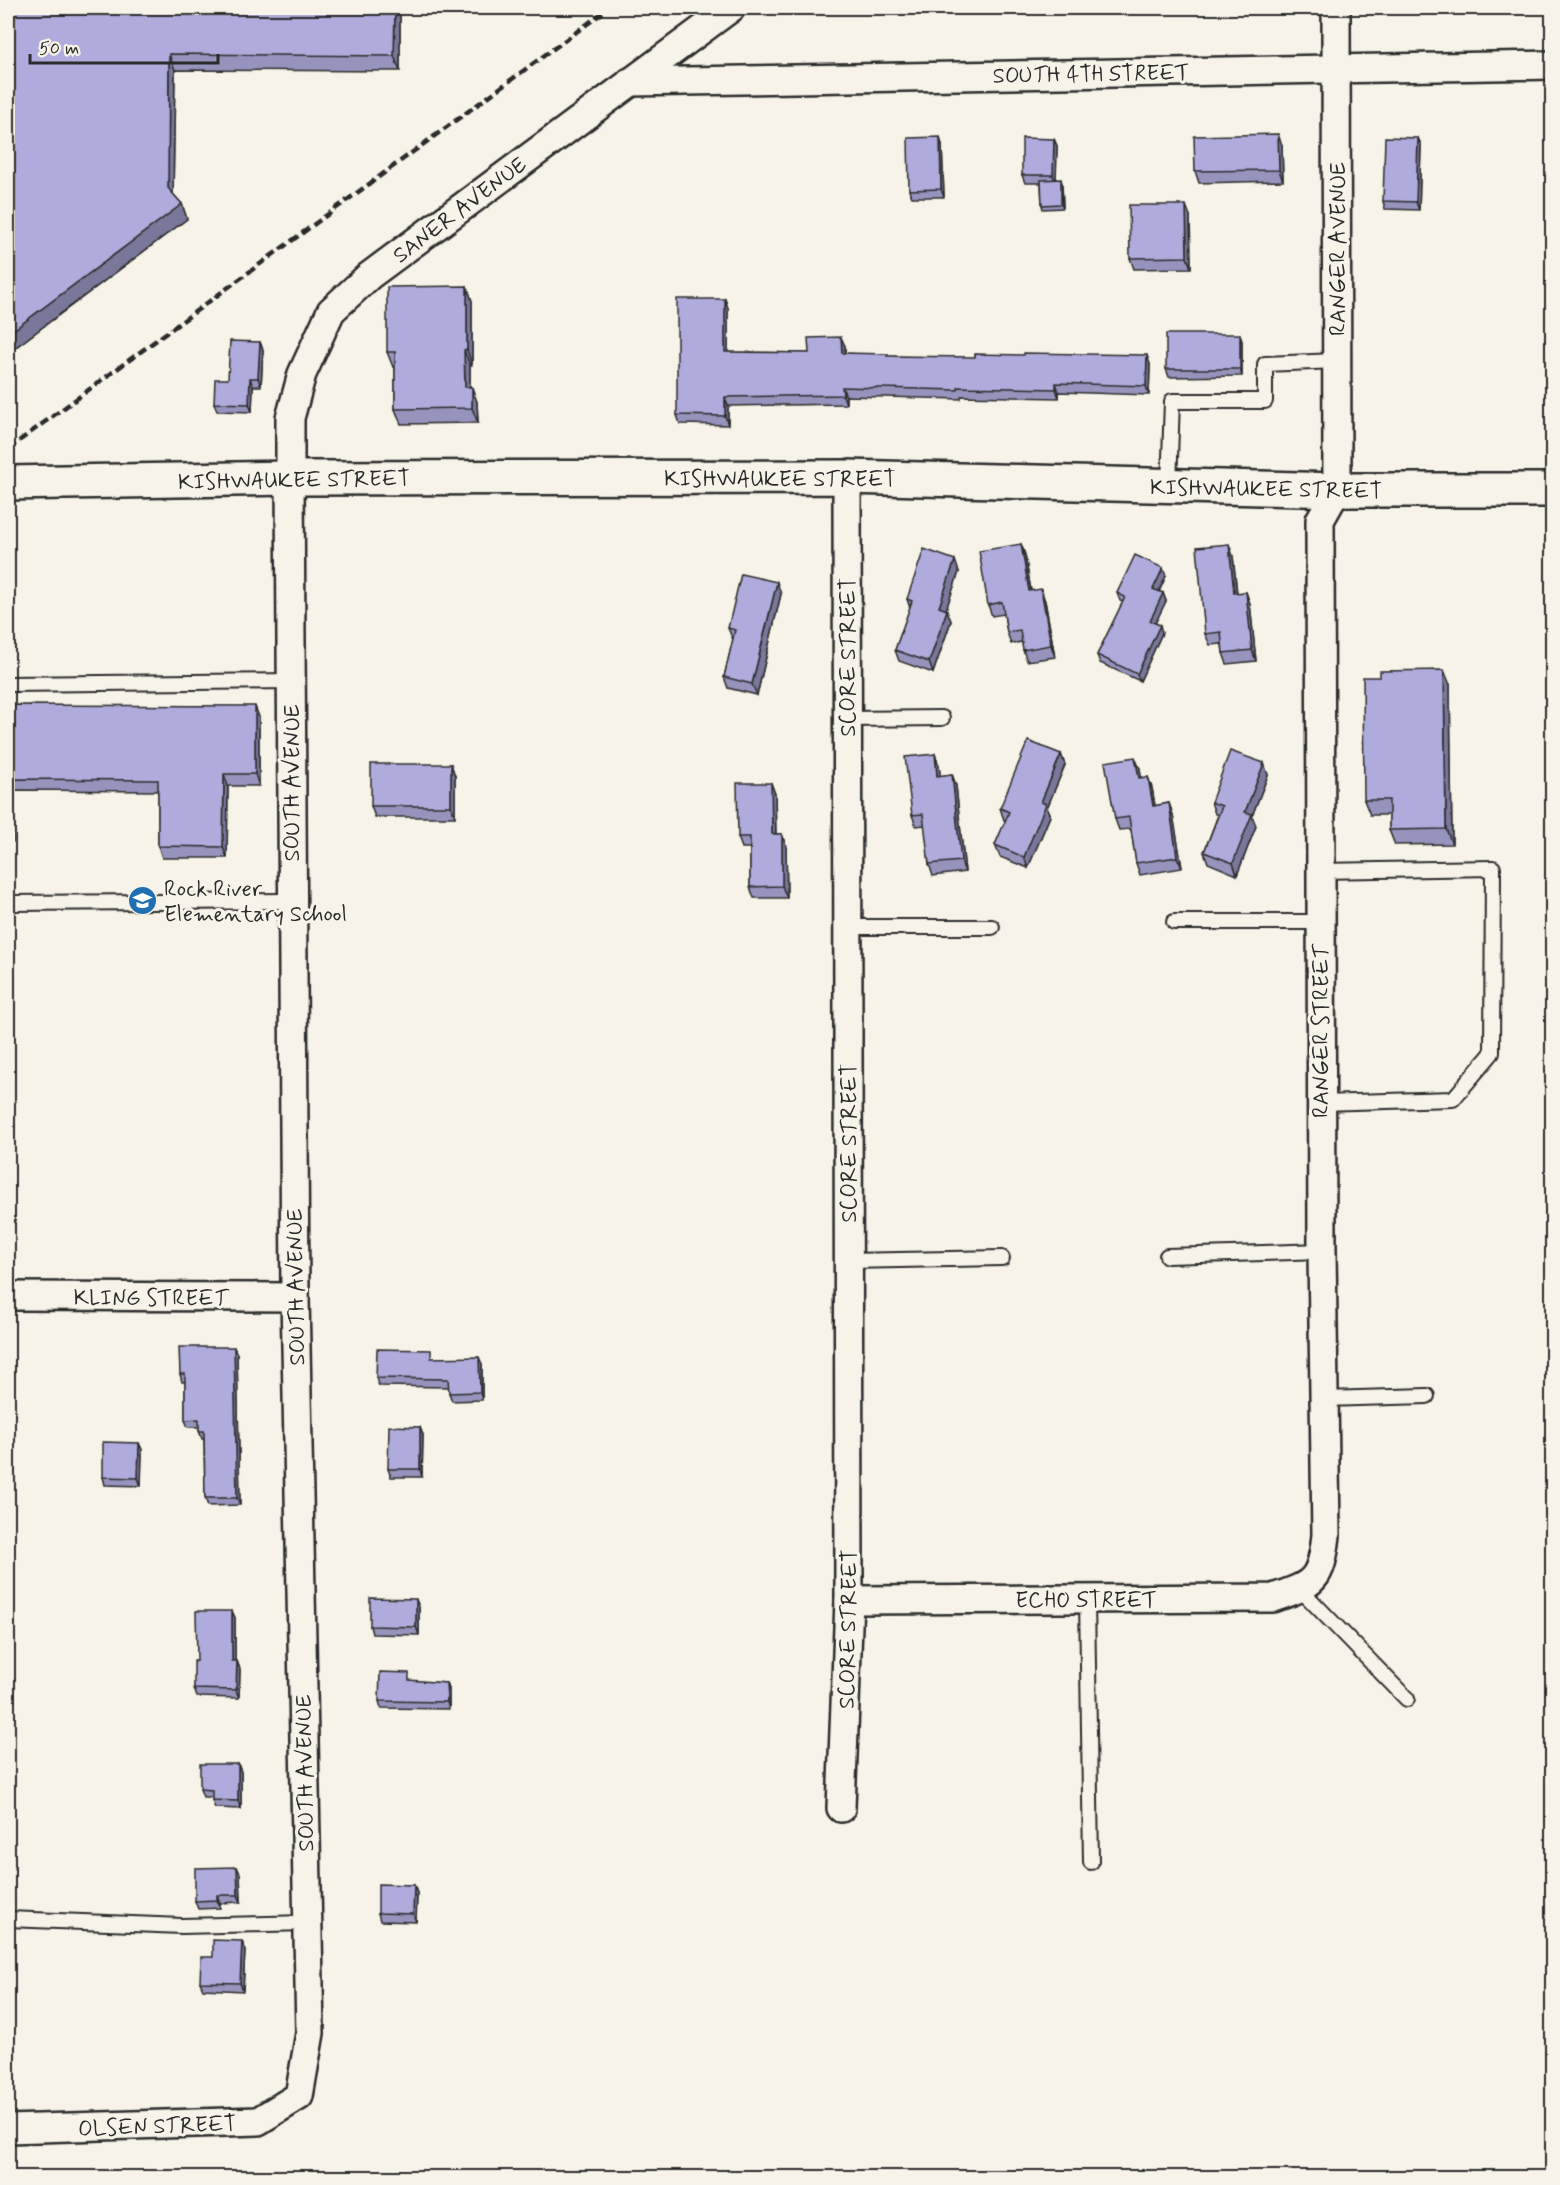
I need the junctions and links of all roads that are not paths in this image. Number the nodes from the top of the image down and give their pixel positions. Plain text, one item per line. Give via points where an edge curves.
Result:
1 (731, 8) edge
2 (1336, 8) edge
3 (1552, 64) edge
4 (1337, 68) junction
5 (630, 82) junction
6 (1337, 361) junction
7 (848, 477) junction
8 (290, 478) junction
9 (8, 483) edge
10 (1169, 486) junction
11 (1337, 490) junction
12 (1552, 490) edge
13 (291, 681) junction
14 (8, 684) edge
15 (942, 718) dead end
16 (848, 719) junction
17 (1320, 871) junction
18 (292, 901) junction
19 (8, 903) edge
20 (1174, 922) dead end
21 (1320, 922) junction
22 (848, 927) junction
23 (992, 927) dead end
24 (1321, 1103) junction
25 (1322, 1251) junction
26 (1167, 1256) dead end
27 (1002, 1258) dead end
28 (848, 1261) junction
29 (8, 1296) edge
30 (295, 1297) junction
31 (1427, 1396) dead end
32 (1324, 1399) junction
33 (1309, 1582) junction
34 (1088, 1599) junction
35 (849, 1600) junction
36 (1407, 1699) dead end
37 (841, 1808) dead end
38 (1091, 1862) dead end
39 (8, 1919) edge
40 (308, 1923) junction
41 (299, 2096) joint
42 (8, 2129) edge

1 - 5 street, SANER AVENUE
2 - 4 street, RANGER AVENUE
3 - 4 street, SOUTH 4TH STREET
4 - 5 street, SOUTH 4TH STREET
4 - 6 street, RANGER AVENUE
5 - 8 street, SANER AVENUE via 369,276 331,311 302,374 290,418
6 - 10 lane via 1264,364 1264,401 1172,401
6 - 11 street, RANGER AVENUE
7 - 8 street, KISHWAUKEE STREET
7 - 10 street, KISHWAUKEE STREET
7 - 16 street, SCORE STREET
8 - 9 street, KISHWAUKEE STREET
8 - 13 street, SOUTH AVENUE
10 - 11 street, KISHWAUKEE STREET
11 - 12 street, KISHWAUKEE STREET
11 - 17 street, RANGER STREET via 1320,520
13 - 14 lane
13 - 18 street, SOUTH AVENUE
15 - 16 lane
16 - 22 street, SCORE STREET
17 - 21 street, RANGER STREET
17 - 24 lane via 1493,868 1492,1053 1453,1100
18 - 19 lane
18 - 30 street, SOUTH AVENUE
20 - 21 lane
21 - 24 street, RANGER STREET
22 - 23 lane
22 - 28 street, SCORE STREET
24 - 25 street, RANGER STREET
25 - 26 lane
25 - 32 street, RANGER STREET
27 - 28 lane
28 - 35 street, SCORE STREET
29 - 30 street, KLING STREET
30 - 40 street, SOUTH AVENUE
31 - 32 lane
32 - 33 street, RANGER STREET via 1326,1535 1324,1557
33 - 34 street, ECHO STREET via 1273,1598
33 - 36 lane
34 - 35 street, ECHO STREET
34 - 38 lane
35 - 37 street, SCORE STREET
39 - 40 lane via 182,1926
40 - 41 street, SOUTH AVENUE via 310,2033
41 - 42 street, OLSEN STREET via 258,2121

